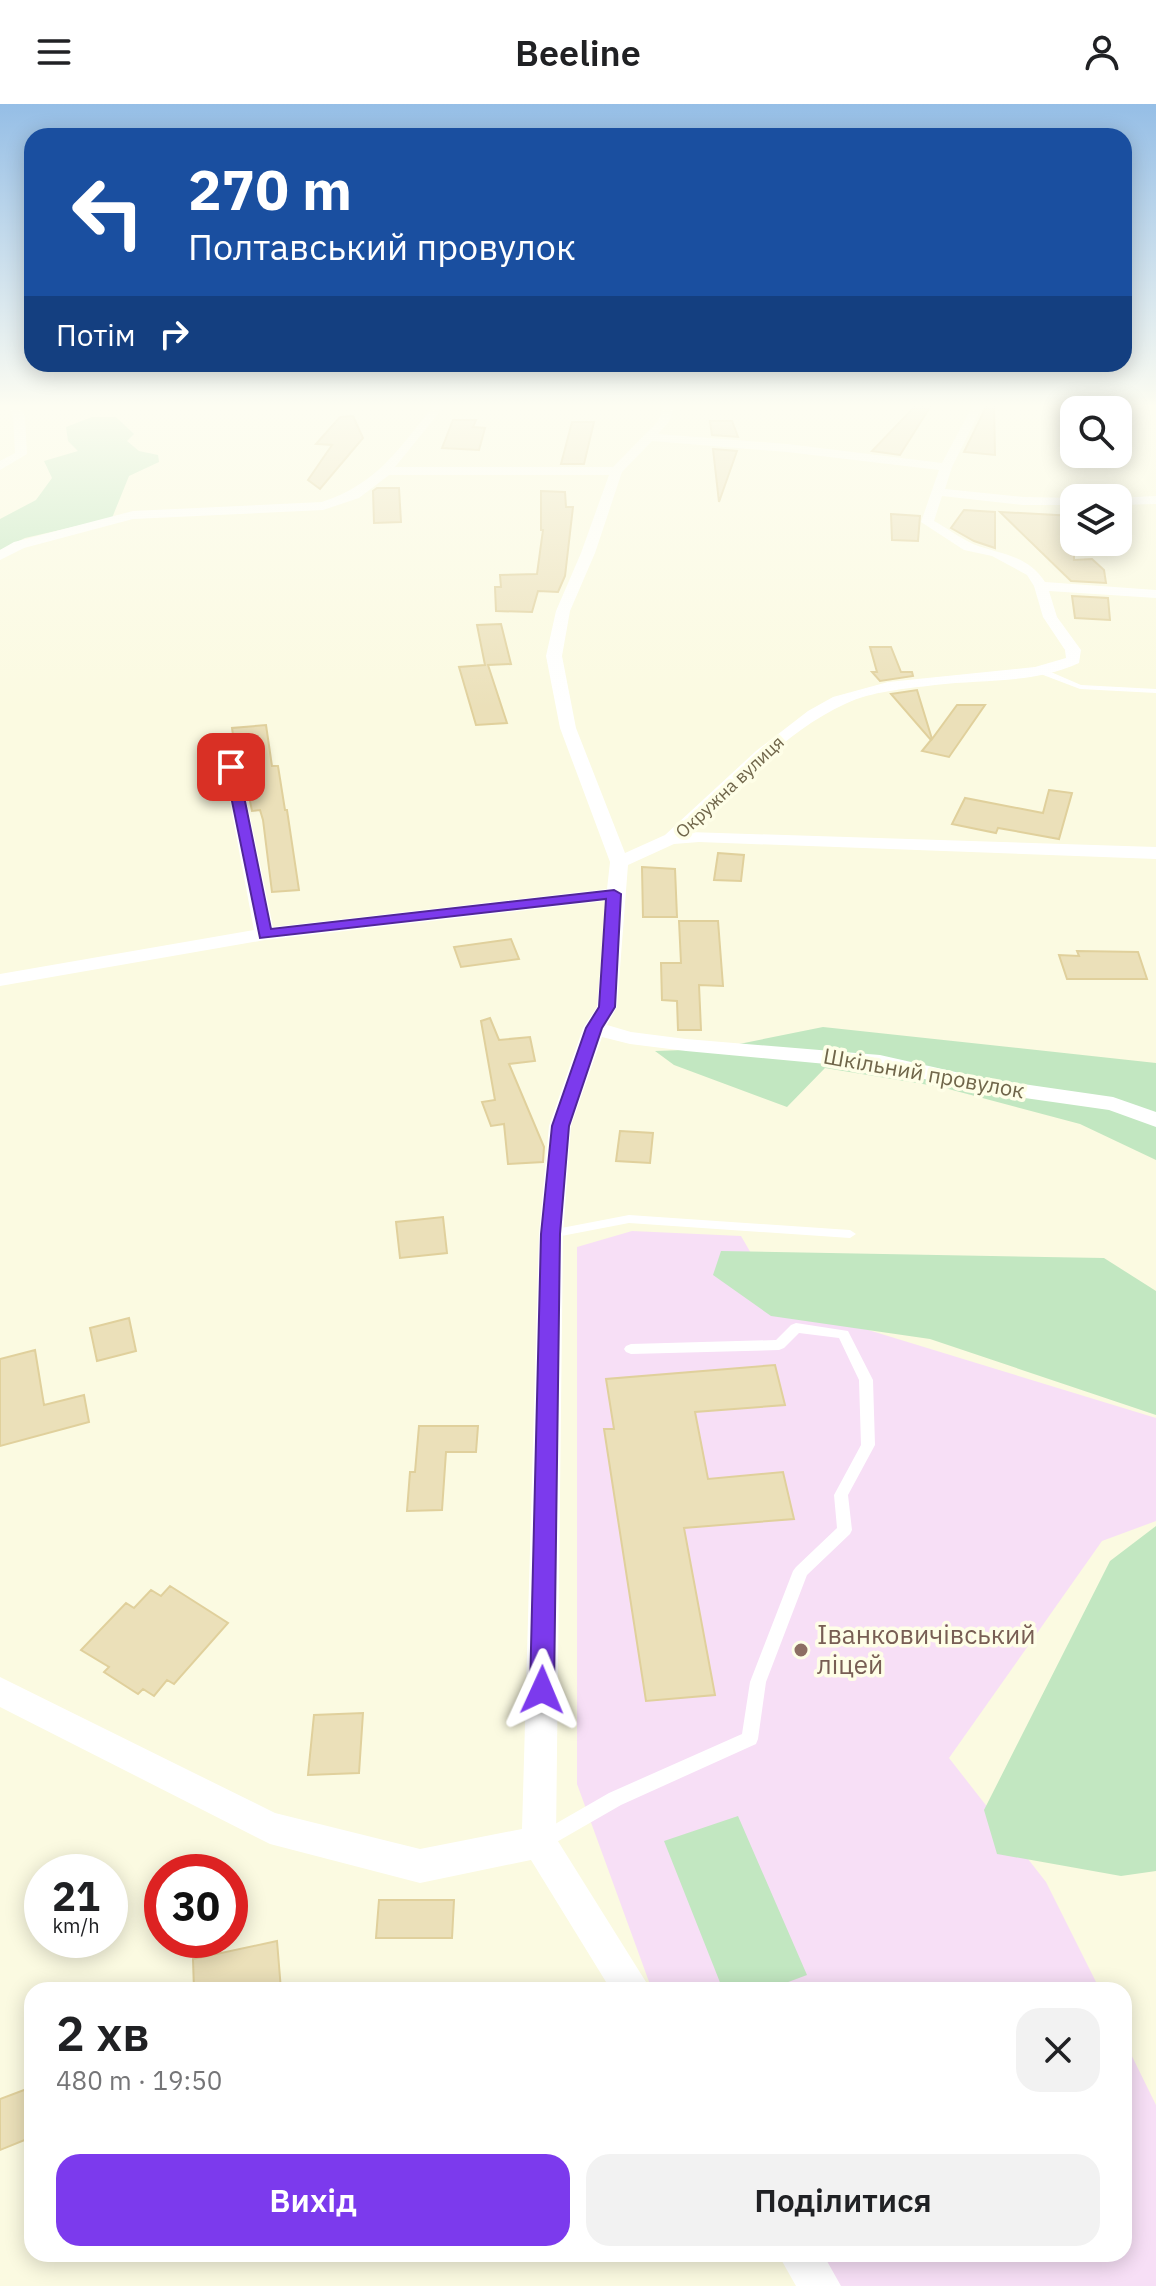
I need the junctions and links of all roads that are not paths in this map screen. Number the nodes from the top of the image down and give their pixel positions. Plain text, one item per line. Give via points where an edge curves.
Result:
1 (326, 505) edge
2 (604, 505) edge
3 (932, 505) edge
4 (0, 556) edge
5 (1041, 586) junction
6 (1156, 594) edge
7 (1041, 671) junction
8 (1156, 691) edge
9 (226, 739) dead end
10 (671, 839) junction
11 (1156, 853) edge
12 (619, 862) junction
13 (614, 894) junction
14 (265, 934) junction
15 (0, 980) edge
16 (594, 1028) junction
17 (1156, 1120) edge
18 (551, 1234) junction
19 (850, 1234) dead end
20 (631, 1349) dead end
21 (0, 1691) edge
22 (539, 1842) junction
23 (627, 1982) edge
24 (804, 2262) edge
25 (820, 2286) edge

1 - 4 street via 133,515 19,545
2 - 12 street via 563,611 554,656 568,728
3 - 5 street, Окружна вулиця via 927,522 969,547 1015,561
5 - 6 street
5 - 7 street, Окружна вулиця via 1050,617 1073,650 1074,660
7 - 8 lane via 1080,687
7 - 10 street, Окружна вулиця via 860,693 803,720
9 - 14 street
10 - 11 street, Окружна вулиця
10 - 12 street
12 - 13 street
13 - 14 street
13 - 16 street via 607,1007
14 - 15 street
16 - 17 street, Шкільний провулок via 686,1045 880,1062 982,1085 1113,1104
16 - 18 street via 560,1126
18 - 19 lane via 629,1219
18 - 22 street
20 - 22 lane via 779,1345 796,1328 843,1334 866,1380 868,1445 841,1495 845,1530 801,1571 758,1682 750,1739 615,1799
21 - 22 street via 270,1828 420,1866
22 - 23 street
24 - 25 street

